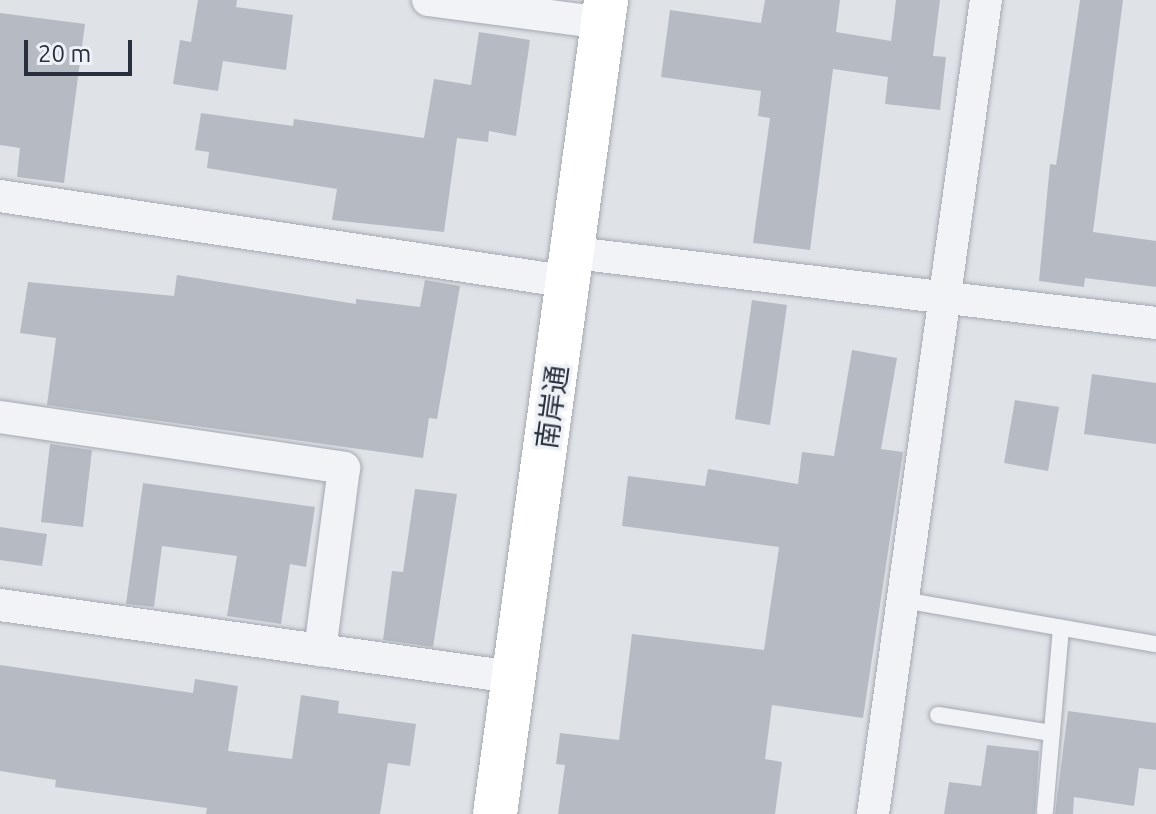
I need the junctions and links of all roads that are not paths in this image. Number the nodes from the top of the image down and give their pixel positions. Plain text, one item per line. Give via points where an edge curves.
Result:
1 (428, 0) edge
2 (986, 0) edge
3 (605, 12) edge
4 (0, 196) edge
5 (572, 268) junction
6 (944, 296) junction
7 (1156, 323) edge
8 (0, 417) edge
9 (903, 600) junction
10 (0, 605) edge
11 (1061, 628) junction
12 (1156, 644) edge
13 (320, 650) junction
14 (512, 677) junction
15 (938, 715) dead end
16 (1052, 733) junction
17 (1045, 811) dead end
18 (495, 814) edge
19 (873, 814) edge

1 - 3 street
2 - 6 street
3 - 5 main road, 南岸通
4 - 5 street
5 - 6 street
5 - 14 main road, 南岸通
6 - 7 street
6 - 9 street
8 - 13 street via 344,468
9 - 11 lane
9 - 19 street
10 - 13 street
11 - 12 lane
11 - 16 lane
13 - 14 street
14 - 18 main road, 南岸通
15 - 16 lane
16 - 17 lane

